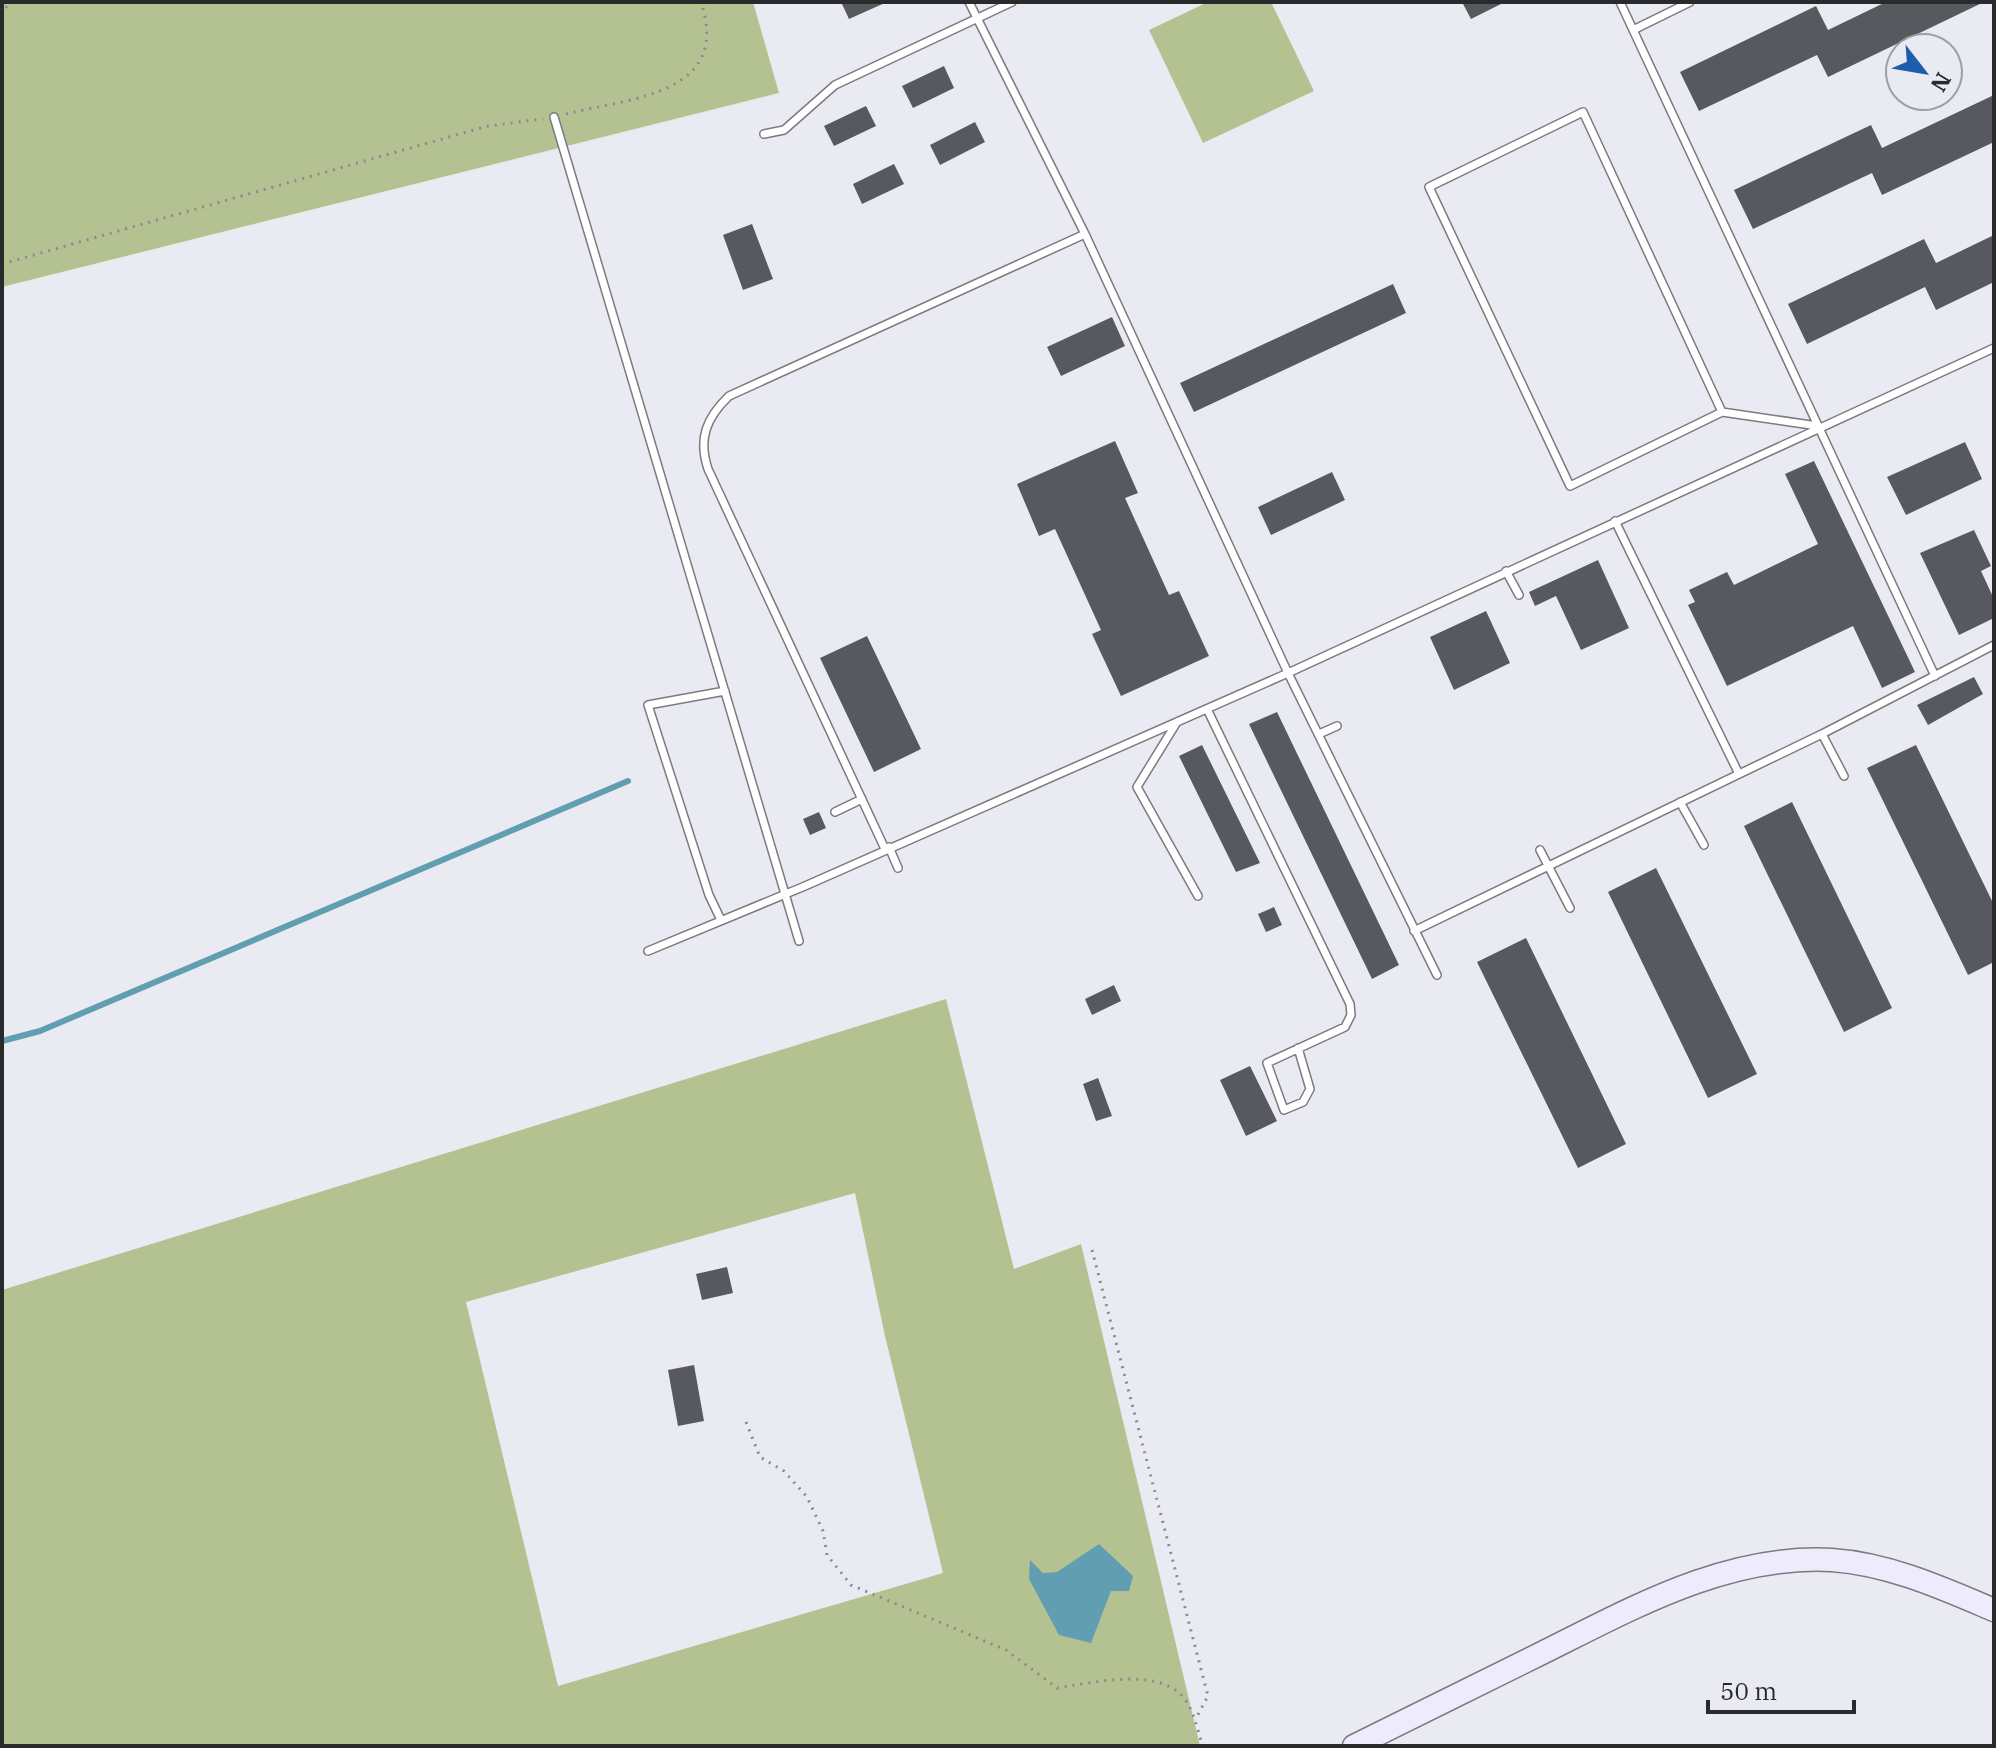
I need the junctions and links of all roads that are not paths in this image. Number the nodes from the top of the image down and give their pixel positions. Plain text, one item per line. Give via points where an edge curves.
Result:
1 (969, 2) edge
2 (1012, 2) edge
3 (1620, 2) edge
4 (1690, 2) edge
5 (977, 19) junction
6 (1633, 30) junction
7 (554, 117) road end
8 (764, 134) dead end
9 (1085, 234) junction
10 (1994, 348) edge
11 (1722, 412) junction
12 (1820, 426) junction
13 (1615, 521) junction
14 (1506, 571) junction
15 (1519, 595) dead end
16 (1994, 645) edge
17 (1288, 673) junction
18 (1935, 676) junction
19 (725, 691) junction
20 (1207, 709) junction
21 (1178, 721) junction
22 (1337, 726) dead end
23 (1319, 734) junction
24 (1822, 734) junction
25 (1738, 772) junction
26 (1844, 776) dead end
27 (862, 799) junction
28 (1680, 802) junction
29 (835, 812) dead end
30 (1704, 845) dead end
31 (887, 848) junction
32 (1540, 850) dead end
33 (898, 868) dead end
34 (1550, 868) junction
35 (785, 894) junction
36 (1198, 896) dead end
37 (1570, 908) dead end
38 (721, 920) junction
39 (1414, 931) junction
40 (799, 941) dead end
41 (648, 951) dead end
42 (1437, 975) dead end
43 (1298, 1048) junction
44 (1994, 1610) edge
45 (1354, 1746) edge

1 - 5 lane
2 - 5 lane
3 - 6 lane
4 - 6 lane
5 - 8 lane via 835,85 784,130
5 - 9 lane
6 - 12 lane
7 - 19 lane
9 - 17 lane
9 - 27 lane via 729,396 708,421 702,453 708,469
10 - 12 lane
11 - 11 lane via 1583,112 1429,187 1570,486
11 - 12 lane
12 - 13 lane
12 - 18 lane
13 - 14 lane
13 - 25 lane
14 - 15 lane
14 - 17 lane
16 - 18 lane
17 - 20 lane
17 - 23 lane
18 - 24 lane
19 - 35 lane
19 - 38 lane via 648,705
20 - 21 lane
20 - 43 lane via 1350,1004 1345,1027
21 - 31 lane
21 - 36 lane via 1137,787
22 - 23 lane
23 - 39 lane
24 - 25 lane
24 - 26 lane
25 - 28 lane
27 - 29 lane
27 - 31 lane
28 - 30 lane
28 - 34 lane
31 - 33 lane
31 - 35 lane
32 - 34 lane
34 - 37 lane
34 - 39 lane
35 - 38 lane
35 - 40 lane
38 - 41 lane
39 - 42 lane
43 - 43 lane via 1310,1089 1303,1102 1284,1110 1267,1063
44 - 45 street via 1928,1582 1853,1563 1793,1561 1727,1572 1633,1608

